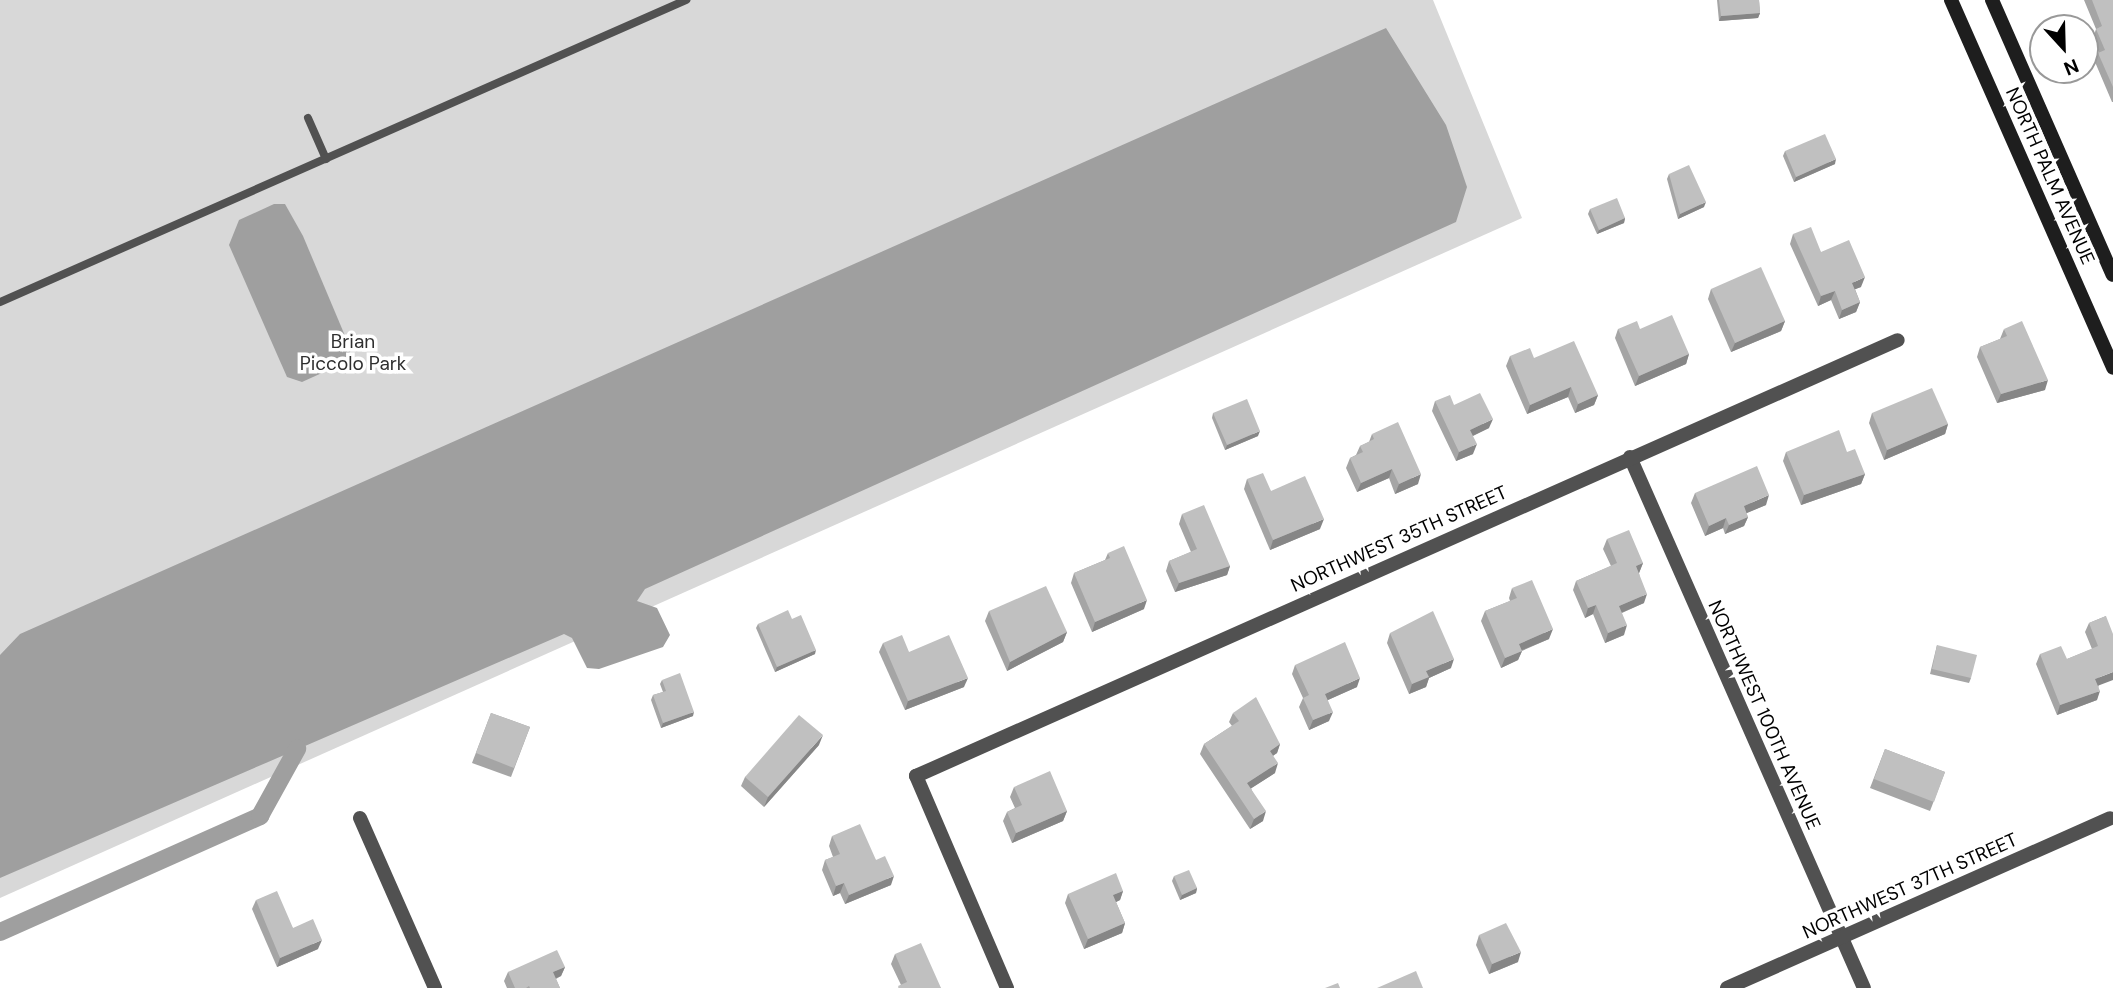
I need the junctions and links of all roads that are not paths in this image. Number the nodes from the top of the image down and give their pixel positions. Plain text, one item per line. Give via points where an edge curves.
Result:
1 (686, 0) edge
2 (1951, 0) edge
3 (1992, 0) edge
4 (308, 118) dead end
5 (326, 159) junction
6 (2113, 275) edge
7 (0, 302) edge
8 (1898, 340) dead end
9 (2113, 368) edge
10 (1630, 457) junction
11 (360, 818) dead end
12 (2110, 818) dead end
13 (1841, 937) junction
14 (435, 988) edge
15 (1007, 988) edge
16 (1727, 988) edge
17 (1864, 988) edge

1 - 5 lane
2 - 9 main road, NORTH PALM AVENUE
3 - 6 main road, NORTH PALM AVENUE
4 - 5 lane
5 - 7 lane
8 - 10 street, NORTHWEST 35TH STREET
10 - 13 street, NORTHWEST 100TH AVENUE
10 - 15 street, NORTHWEST 35TH STREET via 916,776
11 - 14 street
12 - 13 street, NORTHWEST 37TH STREET
13 - 16 street, NORTHWEST 37TH STREET
13 - 17 street, NORTHWEST 100TH AVENUE

